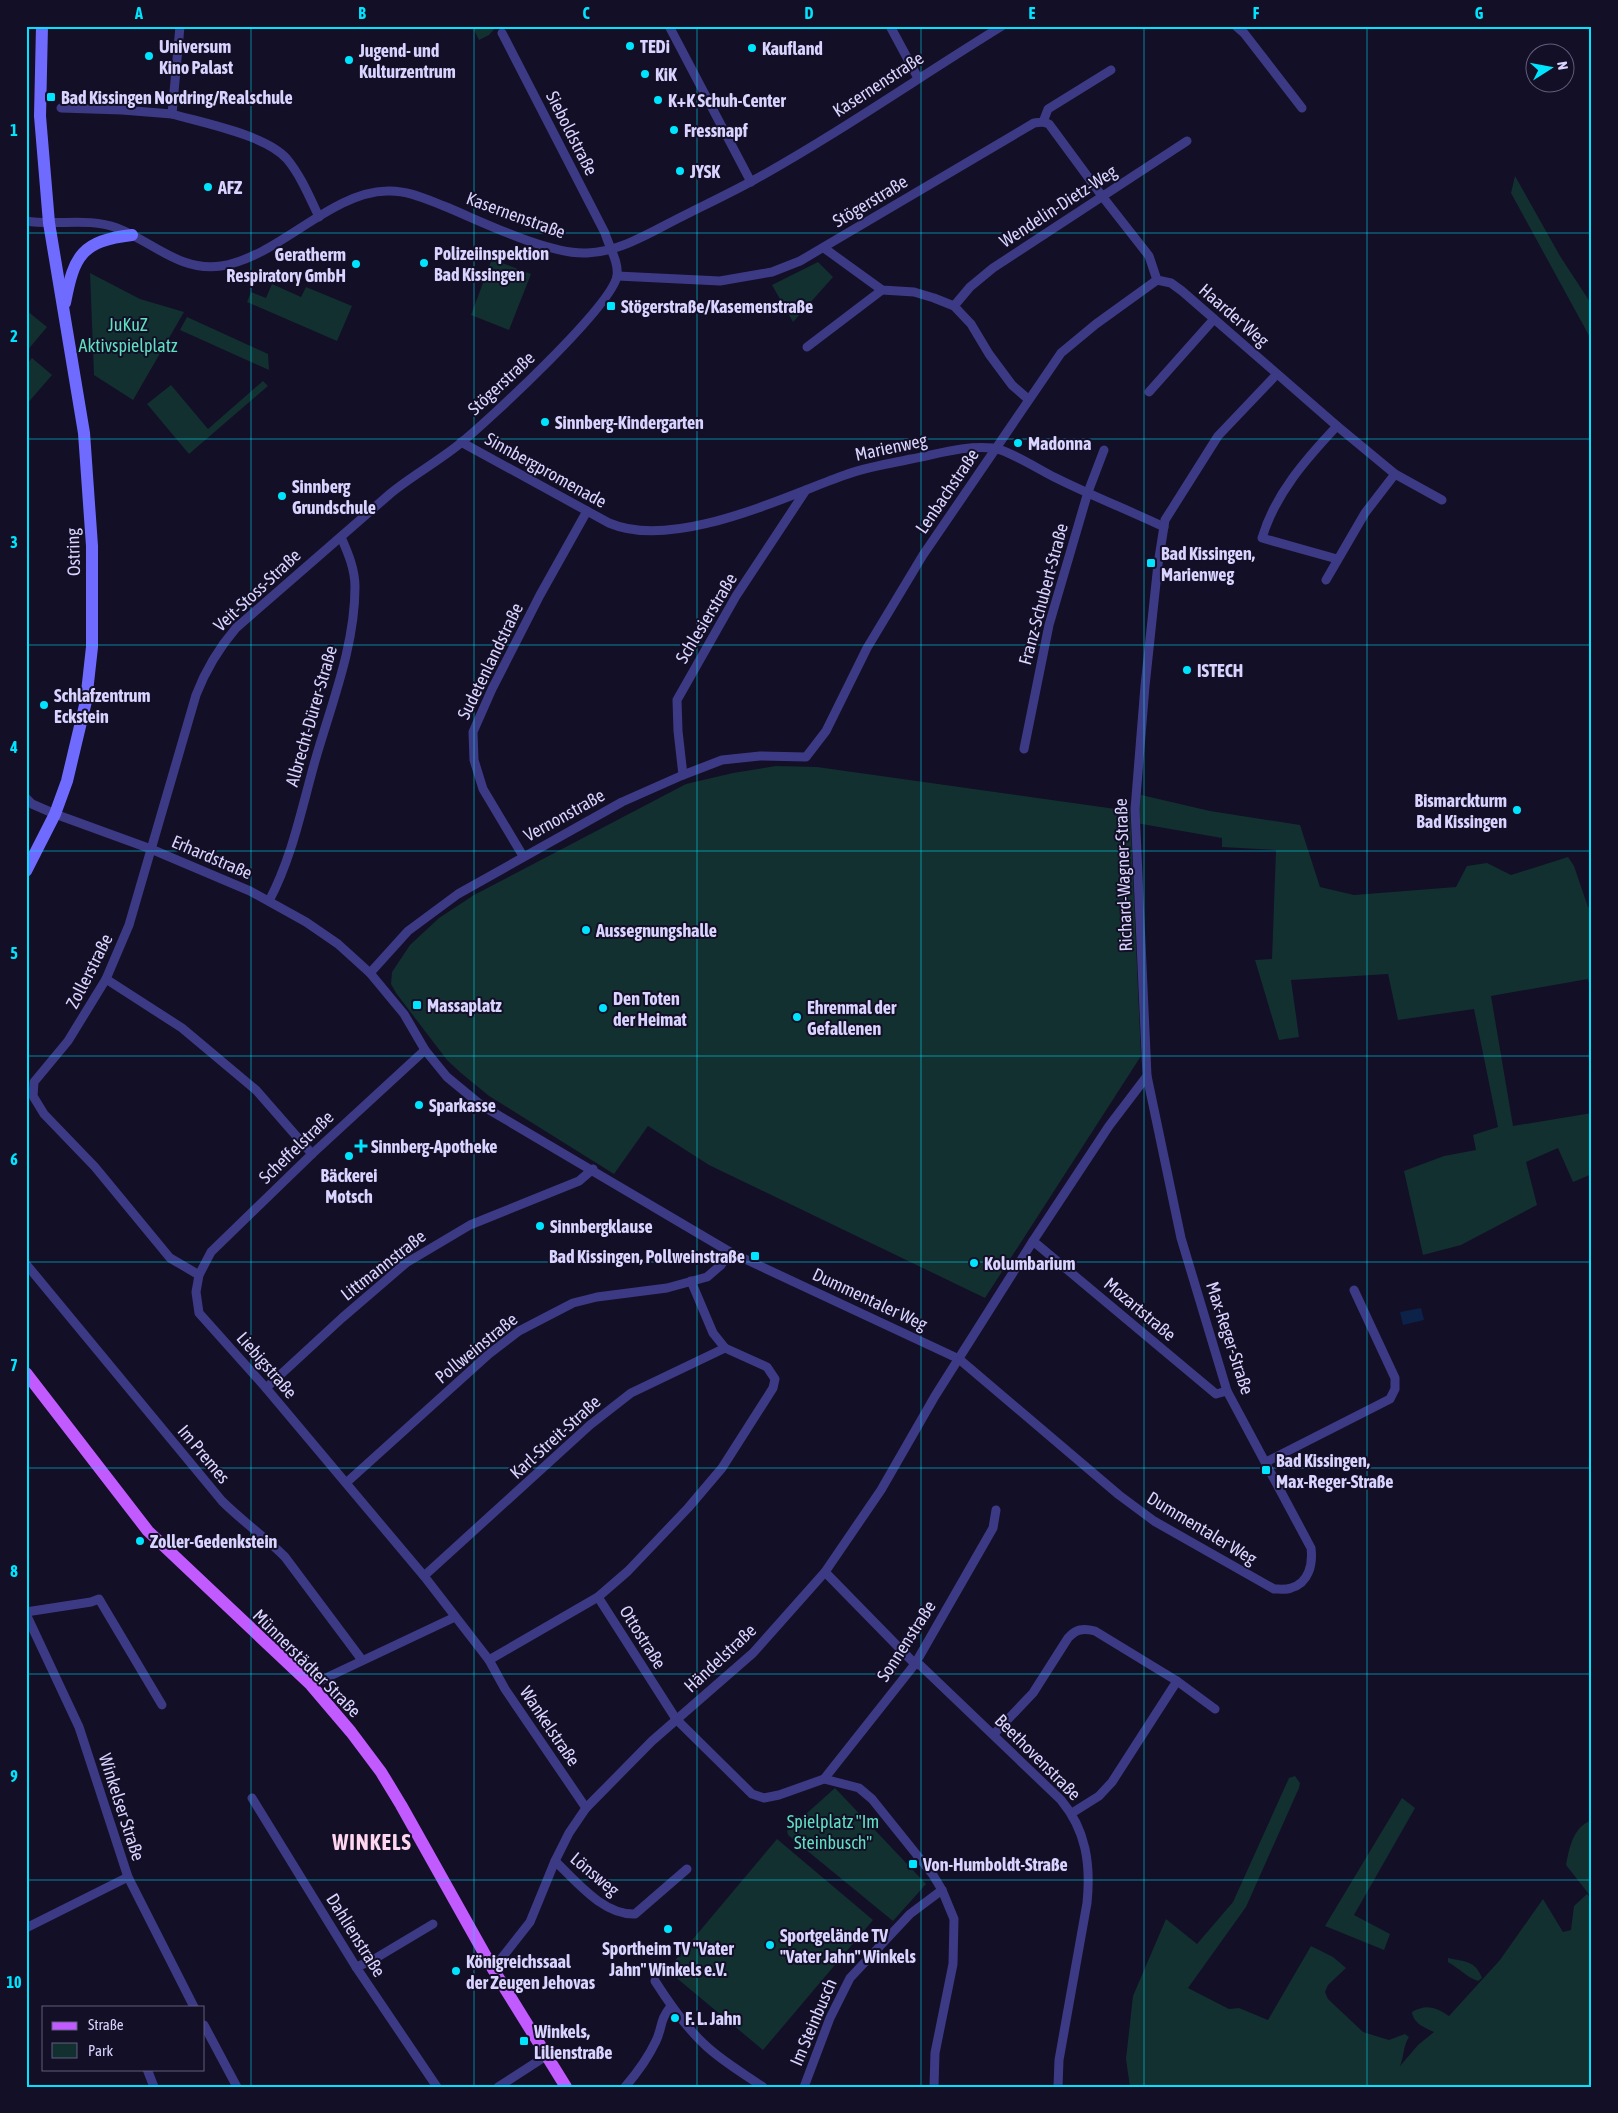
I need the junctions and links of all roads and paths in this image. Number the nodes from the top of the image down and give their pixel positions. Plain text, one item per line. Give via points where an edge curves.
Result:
1 (42, 26) edge
2 (180, 26) edge
3 (669, 26) edge
4 (890, 26) edge
5 (1002, 26) edge
6 (1236, 26) edge
7 (502, 34) dead end
8 (1111, 70) dead end
9 (918, 78) junction
10 (61, 108) dead end
11 (1302, 108) dead end
12 (172, 114) junction
13 (1043, 122) junction
14 (1187, 141) dead end
15 (751, 182) junction
16 (1102, 196) junction
17 (319, 217) junction
18 (26, 221) edge
19 (49, 223) junction
20 (132, 235) junction
21 (824, 248) junction
22 (610, 249) junction
23 (617, 276) junction
24 (1157, 280) junction
25 (882, 290) junction
26 (954, 306) junction
27 (64, 312) junction
28 (1214, 319) junction
29 (807, 347) dead end
30 (1277, 374) junction
31 (1149, 392) dead end
32 (1028, 399) junction
33 (1337, 426) junction
34 (461, 442) junction
35 (996, 448) junction
36 (1104, 450) dead end
37 (1394, 474) junction
38 (806, 490) junction
39 (1088, 492) junction
40 (1442, 500) dead end
41 (587, 511) junction
42 (616, 526) joint
43 (1164, 527) junction
44 (341, 536) junction
45 (1337, 559) junction
46 (1326, 580) dead end
47 (1024, 748) dead end
48 (806, 756) joint
49 (684, 775) junction
50 (26, 798) edge
51 (55, 814) junction
52 (151, 849) junction
53 (523, 856) junction
54 (26, 871) edge
55 (269, 901) junction
56 (370, 973) junction
57 (106, 979) junction
58 (424, 1050) junction
59 (1147, 1076) junction
60 (312, 1154) junction
61 (593, 1169) junction
62 (1033, 1241) junction
63 (730, 1252) junction
64 (26, 1264) edge
65 (199, 1275) junction
66 (691, 1281) junction
67 (1354, 1290) dead end
68 (725, 1348) junction
69 (959, 1359) junction
70 (26, 1373) edge
71 (266, 1388) junction
72 (1227, 1391) junction
73 (1266, 1462) junction
74 (346, 1483) junction
75 (996, 1510) dead end
76 (825, 1572) junction
77 (424, 1576) junction
78 (1291, 1588) joint
79 (598, 1597) junction
80 (26, 1613) edge
81 (455, 1617) junction
82 (362, 1660) junction
83 (489, 1660) junction
84 (915, 1664) junction
85 (1177, 1681) junction
86 (311, 1685) junction
87 (162, 1705) dead end
88 (1215, 1710) dead end
89 (676, 1720) junction
90 (994, 1734) junction
91 (824, 1779) junction
92 (252, 1798) dead end
93 (586, 1808) junction
94 (1072, 1813) junction
95 (555, 1861) junction
96 (687, 1869) dead end
97 (128, 1877) junction
98 (942, 1890) junction
99 (433, 1924) dead end
100 (26, 1928) edge
101 (356, 1967) junction
102 (493, 1969) junction
103 (654, 1981) dead end
104 (193, 2006) edge
105 (671, 2006) junction
106 (205, 2027) edge
107 (546, 2056) junction
108 (147, 2070) edge
109 (154, 2087) edge
110 (238, 2087) edge
111 (437, 2087) edge
112 (498, 2087) edge
113 (566, 2087) edge
114 (625, 2087) edge
115 (763, 2087) edge
116 (804, 2087) edge
117 (934, 2087) edge
118 (1058, 2087) edge

1 - 19 main road, Ostring via 40,116
2 - 12 street
3 - 15 street
4 - 9 street
5 - 9 street, Kasernenstraße
6 - 11 street
7 - 22 street, Sieboldstraße via 605,233
8 - 13 street via 1048,109
9 - 15 street, Kasernenstraße
10 - 12 street
12 - 17 street via 266,144 286,158
13 - 16 street via 1049,124
13 - 21 street, Stögerstraße via 1034,123
14 - 16 street, Wendelin-Dietz-Weg
15 - 22 street, Kasernenstraße
16 - 24 street via 1149,256
16 - 26 street, Wendelin-Dietz-Weg via 993,268
17 - 20 street, Kasernenstraße via 249,257 222,266 195,266 182,262
17 - 22 street, Kasernenstraße via 367,193 388,190 414,194 559,250 586,253
18 - 19 street, Kasernenstraße
19 - 20 street, Kasernenstraße via 103,224
19 - 27 main road, Ostring
20 - 27 main road via 112,238 85,251 70,274
21 - 23 street, Stögerstraße via 772,272 747,278 720,281
21 - 25 street
22 - 23 street via 617,263
23 - 34 street, Stögerstraße via 603,300 574,334
24 - 28 street, Haarder Weg via 1171,283
24 - 32 street, Lenbachstraße via 1061,353
25 - 26 street via 914,292
25 - 29 street
26 - 32 street via 971,324 1002,374
27 - 51 main road, Ostring via 84,434 92,546 92,647 86,701 67,781
28 - 30 street, Haarder Weg
28 - 31 street
30 - 33 street, Haarder Weg
30 - 43 street, Richard-Wagner-Straße via 1218,436 1165,520
32 - 35 street, Lenbachstraße
33 - 37 street, Haarder Weg
33 - 45 street via 1303,463 1267,521 1262,538
34 - 41 street, Sinnbergpromenade
34 - 44 street, Veit-Stoss-Straße via 393,492
35 - 38 street, Marienweg via 970,448 880,466 846,474
35 - 39 street, Marienweg
35 - 48 street, Lenbachstraße via 923,555 867,648 826,731
36 - 39 street, Franz-Schubert-Straße
37 - 40 street, Haarder Weg
37 - 45 street
38 - 42 street, Marienweg via 754,510 700,525 664,530
38 - 49 street, Schlesierstraße via 736,596 677,700
39 - 43 street, Marienweg
39 - 47 street, Franz-Schubert-Straße via 1049,625
41 - 42 street, Sinnbergpromenade
41 - 53 street, Sudetenlandstraße via 492,689 473,732 474,760 483,789
43 - 59 street, Richard-Wagner-Straße via 1145,686 1136,809
44 - 52 street, Veit-Stoss-Straße via 236,628 206,670
44 - 55 street, Albrecht-Dürer-Straße via 352,566 355,587 349,644 290,848
45 - 46 street
48 - 49 street, Vernonstraße via 722,760
49 - 53 street, Vernonstraße via 622,802
50 - 51 street, Erhardstraße
51 - 52 street, Erhardstraße
51 - 54 main road, Ostring
52 - 55 street, Erhardstraße
52 - 57 street, Zollerstraße via 130,925
53 - 56 street, Vernonstraße via 458,894 408,932
55 - 56 street, Erhardstraße via 338,944
56 - 58 street via 404,1014
57 - 60 street via 182,1028 256,1090
57 - 65 street, Zollerstraße via 68,1041 34,1082 33,1096 44,1114 95,1167 170,1258
58 - 60 street, Scheffelstraße
58 - 61 street, Dummentaler Weg via 447,1077 481,1105
59 - 62 street via 1109,1126
59 - 72 street, Max-Reger-Straße via 1181,1238
60 - 65 street, Scheffelstraße via 211,1252
61 - 63 street, Dummentaler Weg
61 - 71 street, Littmannstraße via 579,1181 470,1225 406,1263
62 - 69 street
62 - 72 street, Mozartstraße via 1216,1394
63 - 66 street, Pollweinstraße via 707,1278
63 - 69 street, Dummentaler Weg
64 - 82 street, Im Premes via 222,1501 285,1557
65 - 71 street, Liebigstraße via 196,1292 199,1313
66 - 68 street via 713,1333
66 - 74 street, Pollweinstraße via 573,1303 519,1331 489,1354
67 - 73 street via 1395,1378 1395,1389 1390,1399
68 - 77 street, Karl-Streit-Straße via 631,1392 590,1425
68 - 79 street via 767,1367 775,1380 773,1388 722,1468 628,1571
69 - 76 street, Händelstraße via 881,1490
69 - 78 street, Dummentaler Weg via 1154,1521 1274,1589
70 - 86 main road, Münnerstädter Straße via 148,1531
71 - 74 street, Liebigstraße
72 - 73 street, Max-Reger-Straße
73 - 78 street, Max-Reger-Straße via 1311,1548 1312,1562 1306,1578
74 - 77 street, Liebigstraße
75 - 84 street, Sonnenstraße via 994,1528
76 - 84 street, Beethovenstraße
76 - 89 street, Händelstraße via 753,1653
77 - 81 street, Liebigstraße
79 - 83 street
79 - 89 street, Ottostraße
80 - 87 street, Winkelser Straße via 99,1599
80 - 97 street, Winkelser Straße via 79,1727
81 - 82 street
81 - 83 street, Liebigstraße
82 - 86 street
83 - 93 street, Wankelstraße via 505,1689
84 - 90 street, Beethovenstraße
84 - 91 street, Sonnenstraße
85 - 88 street
85 - 90 street via 1095,1631 1083,1628 1072,1633 1033,1692
85 - 94 street via 1112,1782 1099,1796
86 - 102 main road, Münnerstädter Straße via 381,1772
89 - 91 street via 752,1794 764,1798 779,1795
89 - 93 street, Händelstraße
90 - 94 street, Beethovenstraße
91 - 98 street via 858,1788 872,1799
92 - 101 street, Dahlienstraße
93 - 95 street, Händelstraße
94 - 118 street, Beethovenstraße via 1085,1844 1089,1881 1059,2060
95 - 96 street, Lönsweg via 594,1897 624,1914 635,1914
95 - 102 street, Händelstraße via 530,1922
97 - 100 street
97 - 104 street, Winkelser Straße
98 - 116 street, Im Steinbusch via 910,1914 850,1978 830,2018
98 - 117 street via 954,1919 953,1964 935,2053
99 - 101 street
101 - 111 street, Dahlienstraße
102 - 107 main road, Münnerstädter Straße
103 - 105 street
105 - 114 street via 662,2017 655,2044
105 - 115 street via 703,2043
106 - 110 street
107 - 112 street
107 - 113 main road, Münnerstädter Straße
108 - 109 street

